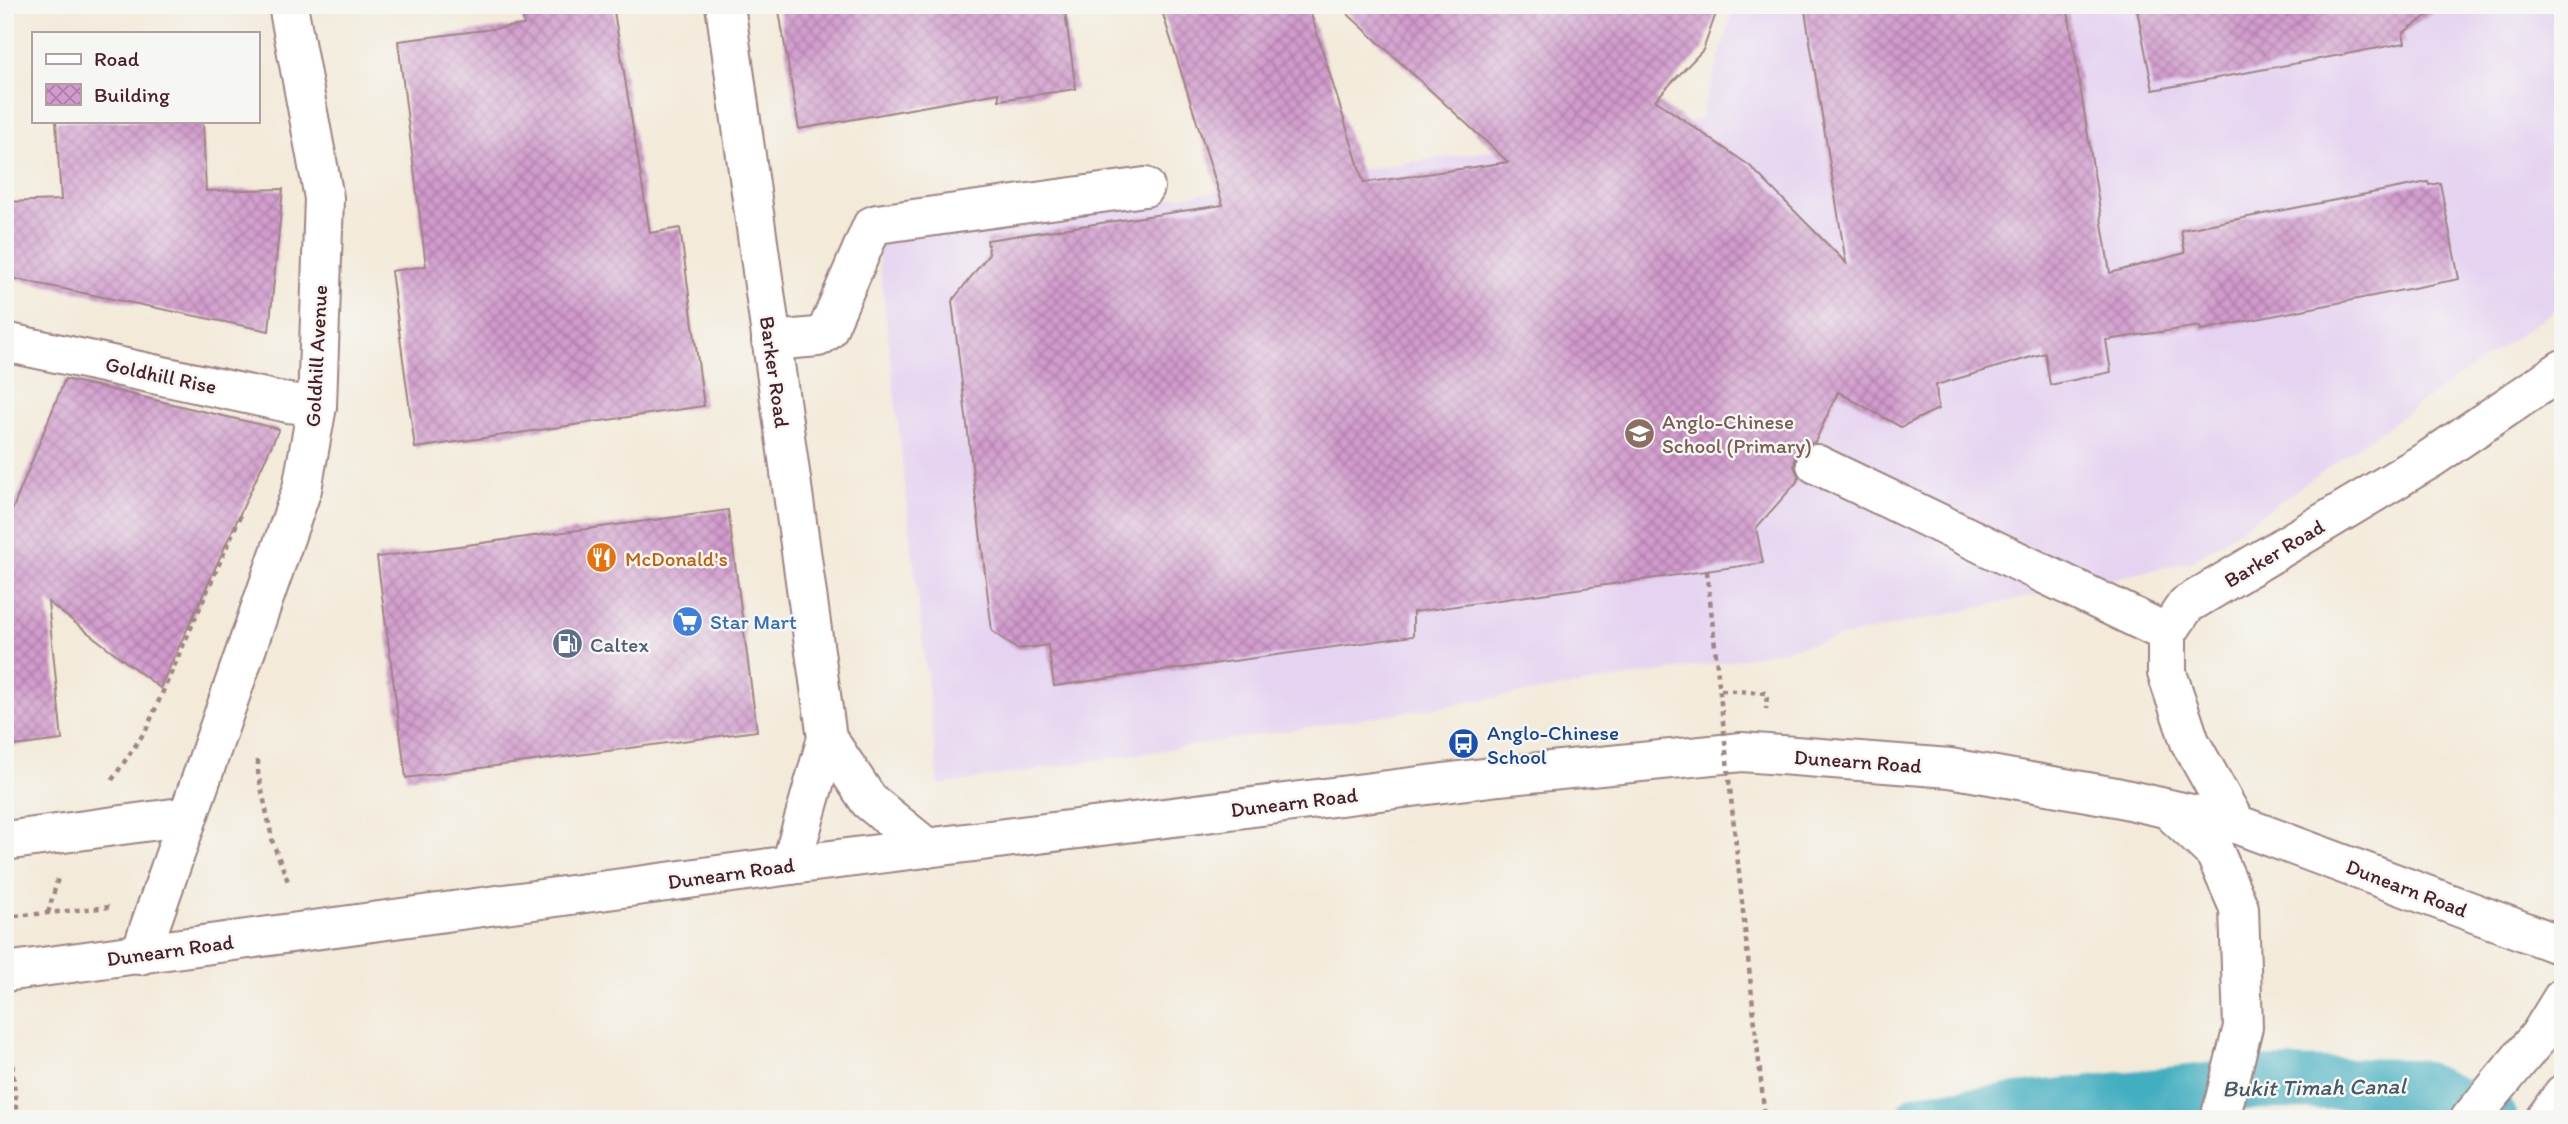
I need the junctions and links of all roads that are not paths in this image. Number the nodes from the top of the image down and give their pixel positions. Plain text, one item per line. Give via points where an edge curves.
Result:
1 (288, 5) edge
2 (725, 5) edge
3 (1146, 187) dead end
4 (771, 341) junction
5 (5, 342) edge
6 (2563, 369) edge
7 (317, 406) junction
8 (1816, 464) dead end
9 (2166, 633) junction
10 (827, 738) junction
11 (2167, 808) junction
12 (188, 816) junction
13 (2236, 824) junction
14 (5, 841) edge
15 (928, 848) junction
16 (791, 865) junction
17 (2563, 946) edge
18 (140, 955) junction
19 (5, 972) edge
20 (2563, 997) edge
21 (2563, 1094) edge
22 (2220, 1119) edge
23 (2470, 1119) edge
24 (2545, 1119) edge

1 - 7 main road, Goldhill Avenue via 324,198
2 - 4 main road, Barker Road
3 - 4 main road via 877,224 827,331 818,337
4 - 10 main road, Barker Road
5 - 7 main road, Goldhill Rise
6 - 9 main road, Barker Road via 2430,459 2186,605
7 - 12 main road, Goldhill Avenue via 302,489
8 - 9 main road
9 - 13 main road via 2167,673 2190,742
10 - 15 main road, Barker Road via 869,801
10 - 16 main road, Barker Road
11 - 13 main road, Dunearn Road
11 - 15 main road, Dunearn Road via 1950,768 1742,752 1499,776
11 - 22 main road via 2215,853 2239,908 2244,1027
12 - 14 main road
12 - 18 main road, Goldhill Avenue
13 - 17 main road, Dunearn Road
15 - 16 main road, Dunearn Road
16 - 18 main road, Dunearn Road
18 - 19 main road, Dunearn Road
20 - 23 main road via 2539,1036
21 - 24 main road

